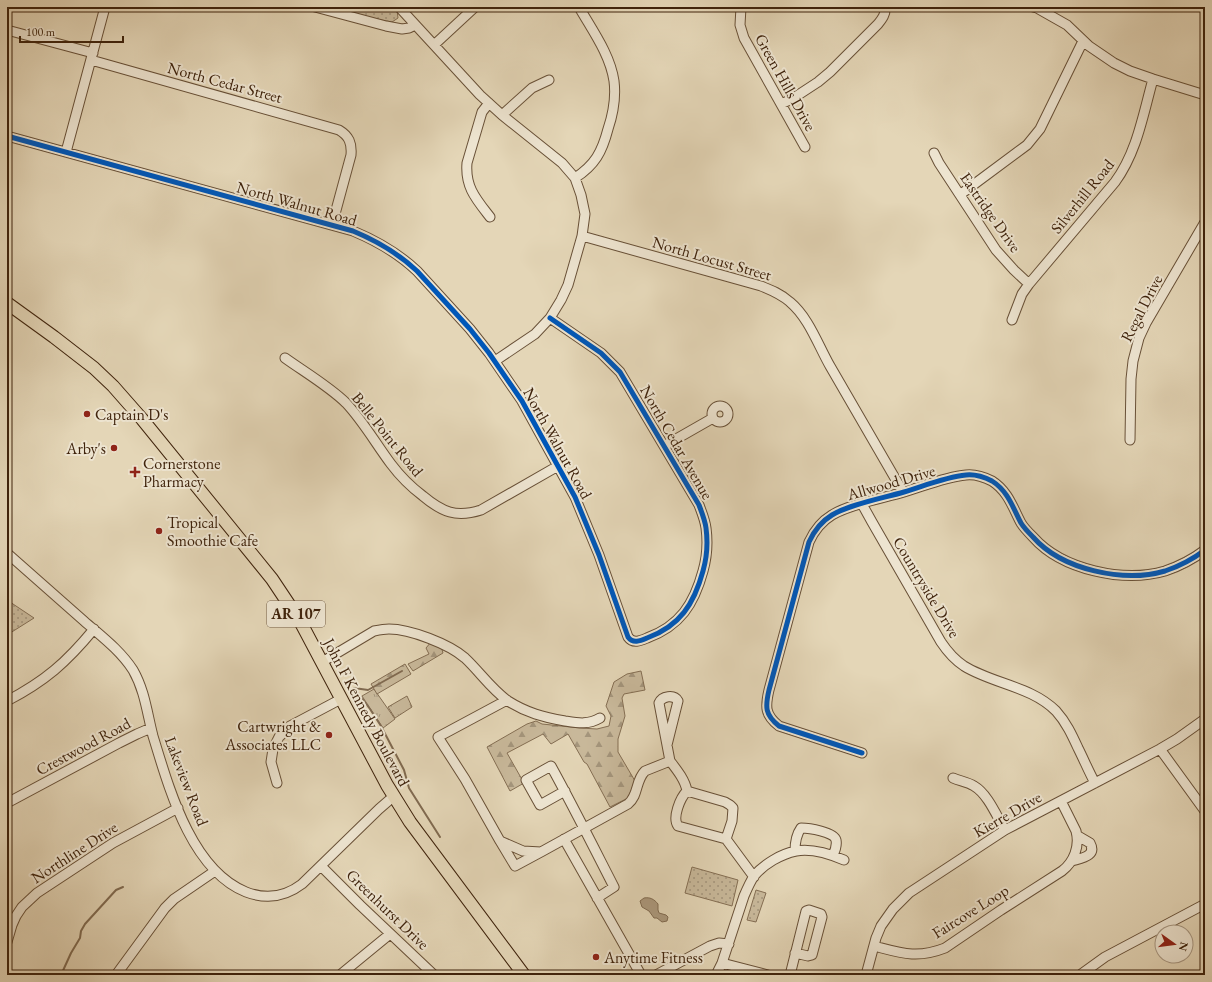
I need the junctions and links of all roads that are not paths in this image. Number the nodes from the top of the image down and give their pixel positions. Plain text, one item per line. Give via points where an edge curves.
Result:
1 (105, 7) edge
2 (315, 7) edge
3 (399, 7) edge
4 (475, 7) edge
5 (579, 7) edge
6 (741, 7) edge
7 (885, 7) edge
8 (1033, 7) edge
9 (416, 25) junction
10 (7, 30) edge
11 (1083, 41) junction
12 (434, 45) junction
13 (92, 57) junction
14 (549, 80) dead end
15 (1153, 80) junction
16 (1205, 93) edge
17 (489, 103) junction
18 (781, 104) junction
19 (502, 115) junction
20 (7, 136) edge
21 (805, 147) dead end
22 (66, 152) junction
23 (934, 153) dead end
24 (575, 178) junction
25 (961, 194) junction
26 (490, 217) dead end
27 (1205, 222) edge
28 (332, 225) junction
29 (582, 236) junction
30 (1029, 284) junction
31 (7, 303) edge
32 (550, 318) junction
33 (1012, 320) dead end
34 (284, 358) dead end
35 (495, 361) junction
36 (713, 418) dead end
37 (1130, 440) dead end
38 (664, 446) junction
39 (558, 466) junction
40 (903, 492) junction
41 (862, 504) junction
42 (1205, 550) edge
43 (7, 553) edge
44 (94, 629) junction
45 (646, 638) joint
46 (322, 662) junction
47 (341, 699) junction
48 (508, 700) junction
49 (7, 701) edge
50 (600, 718) dead end
51 (1205, 719) edge
52 (152, 728) junction
53 (667, 745) dead end
54 (1160, 750) junction
55 (862, 753) dead end
56 (670, 761) junction
57 (953, 778) dead end
58 (277, 783) dead end
59 (1095, 783) junction
60 (565, 791) junction
61 (687, 792) junction
62 (394, 796) junction
63 (1061, 801) junction
64 (7, 803) edge
65 (178, 808) junction
66 (1205, 811) edge
67 (584, 828) junction
68 (1005, 830) junction
69 (1078, 836) junction
70 (564, 839) junction
71 (726, 839) junction
72 (500, 841) junction
73 (795, 851) junction
74 (541, 852) junction
75 (833, 855) junction
76 (844, 860) dead end
77 (1072, 861) junction
78 (321, 866) junction
79 (215, 871) junction
80 (754, 877) junction
81 (597, 898) junction
82 (1205, 904) edge
83 (390, 934) junction
84 (7, 942) edge
85 (729, 944) junction
86 (874, 946) junction
87 (795, 953) junction
88 (722, 963) junction
89 (748, 972) edge
90 (116, 975) edge
91 (340, 975) edge
92 (434, 975) edge
93 (524, 975) edge
94 (641, 975) edge
95 (656, 975) edge
96 (716, 975) edge
97 (768, 975) edge
98 (790, 975) edge
99 (866, 975) edge
100 (1080, 975) edge

1 - 13 street
2 - 9 street via 386,26 409,28
3 - 9 street
4 - 12 street
5 - 24 street via 605,52 614,81 615,94 603,148 593,164
6 - 18 street, Green Hills Drive via 740,25 744,38
7 - 18 street via 886,10 878,24 830,72 811,87
8 - 11 street via 1067,25
9 - 12 street
10 - 13 street, North Cedar Street
11 - 15 street via 1114,63
11 - 25 street via 1035,137
12 - 17 street
13 - 22 street
13 - 28 street, North Cedar Street via 333,127 344,133 352,148
14 - 19 street via 532,88
15 - 16 street
15 - 30 street, Silverhill Road via 1132,152 1122,173
17 - 19 street
17 - 26 street via 482,112 466,171 471,190
18 - 21 street, Green Hills Drive
19 - 24 street via 562,163
20 - 22 street, North Walnut Road
22 - 28 street, North Walnut Road
23 - 25 street, Eastridge Drive
24 - 29 street via 584,205
25 - 30 street, Eastridge Drive via 996,250
27 - 37 street, Regal Drive via 1139,338 1131,379
28 - 35 street, North Walnut Road via 369,237 409,263 470,329
29 - 32 street via 568,285
29 - 40 street, North Locust Street via 761,286 790,302 810,328
30 - 33 street, Silverhill Road
31 - 46 main road, John F Kennedy Boulevard / AR 107 via 94,368 125,398 272,579 300,621
32 - 35 street via 528,339
32 - 38 street, North Cedar Avenue via 601,353 620,372
34 - 39 street, Belle Point Road via 345,402 401,477 437,507 466,514 481,510
35 - 39 street, North Walnut Road via 522,401
36 - 38 street
38 - 45 street, North Cedar Avenue via 704,518 706,560 695,596 690,603 674,623
39 - 45 street, North Walnut Road via 586,522 630,640
40 - 41 street, Allwood Drive
40 - 42 street, Allwood Drive via 966,475 986,478 1006,494 1022,525 1043,547 1063,560 1100,572 1126,575 1165,571
41 - 55 street, Allwood Drive via 831,516 812,536 766,708 771,719 779,726
41 - 59 street, Countryside Drive via 948,651 963,665 1031,694 1057,712 1067,724
43 - 44 street, Lakeview Road
44 - 49 street via 56,670
44 - 52 street, Lakeview Road via 121,654 133,671 145,699
46 - 47 main road, John F Kennedy Boulevard / AR 107
46 - 48 street via 374,631 398,630 453,650
47 - 58 street via 290,726 279,737 273,749 271,762
47 - 62 main road, John F Kennedy Boulevard / AR 107
48 - 50 street via 529,713 542,717 581,723 593,722
48 - 72 street via 438,737
51 - 54 street, Kierre Drive
52 - 64 street, Crestwood Road
52 - 65 street, Lakeview Road
53 - 56 street
54 - 59 street, Kierre Drive
54 - 66 street
56 - 61 street via 683,779
56 - 67 street via 642,774 634,799 628,804
57 - 68 street via 979,790 988,800
59 - 63 street, Kierre Drive
60 - 60 street via 551,766 526,780 540,805
60 - 67 street
61 - 71 street via 726,802 733,808
61 - 71 street via 680,801 675,823
62 - 78 street, Lakeview Road
62 - 93 main road, John F Kennedy Boulevard / AR 107 via 410,822
63 - 68 street, Kierre Drive
63 - 69 street, Faircove Loop
65 - 79 street, Lakeview Road via 193,840
65 - 84 street, Northline Drive via 113,843 38,893 16,916
67 - 70 street
67 - 81 street via 614,887
68 - 86 street, Kierre Drive via 899,901 878,932
69 - 77 street
69 - 77 street, Faircove Loop via 1090,843 1092,849 1087,856
70 - 74 street
70 - 81 street
71 - 80 street
72 - 74 street via 523,851
72 - 74 street via 515,866
73 - 75 street via 815,851
73 - 75 street via 798,833 801,828 808,828 836,837
73 - 80 street via 774,860
75 - 76 street
77 - 86 street, Faircove Loop via 1062,871 945,948 928,953 910,954
78 - 79 street, Lakeview Road via 294,890 274,896 258,896 243,890
78 - 83 street, Greenhurst Drive
79 - 90 street via 165,908
80 - 85 street via 744,896
81 - 94 street
82 - 100 street via 1105,957
83 - 91 street
83 - 92 street, Greenhurst Drive
85 - 88 street
85 - 95 street via 719,943 710,946
86 - 99 street, Kierre Drive
87 - 87 street via 806,912 809,910 821,914 812,955
87 - 98 street
88 - 89 street
88 - 96 street
89 - 97 street

